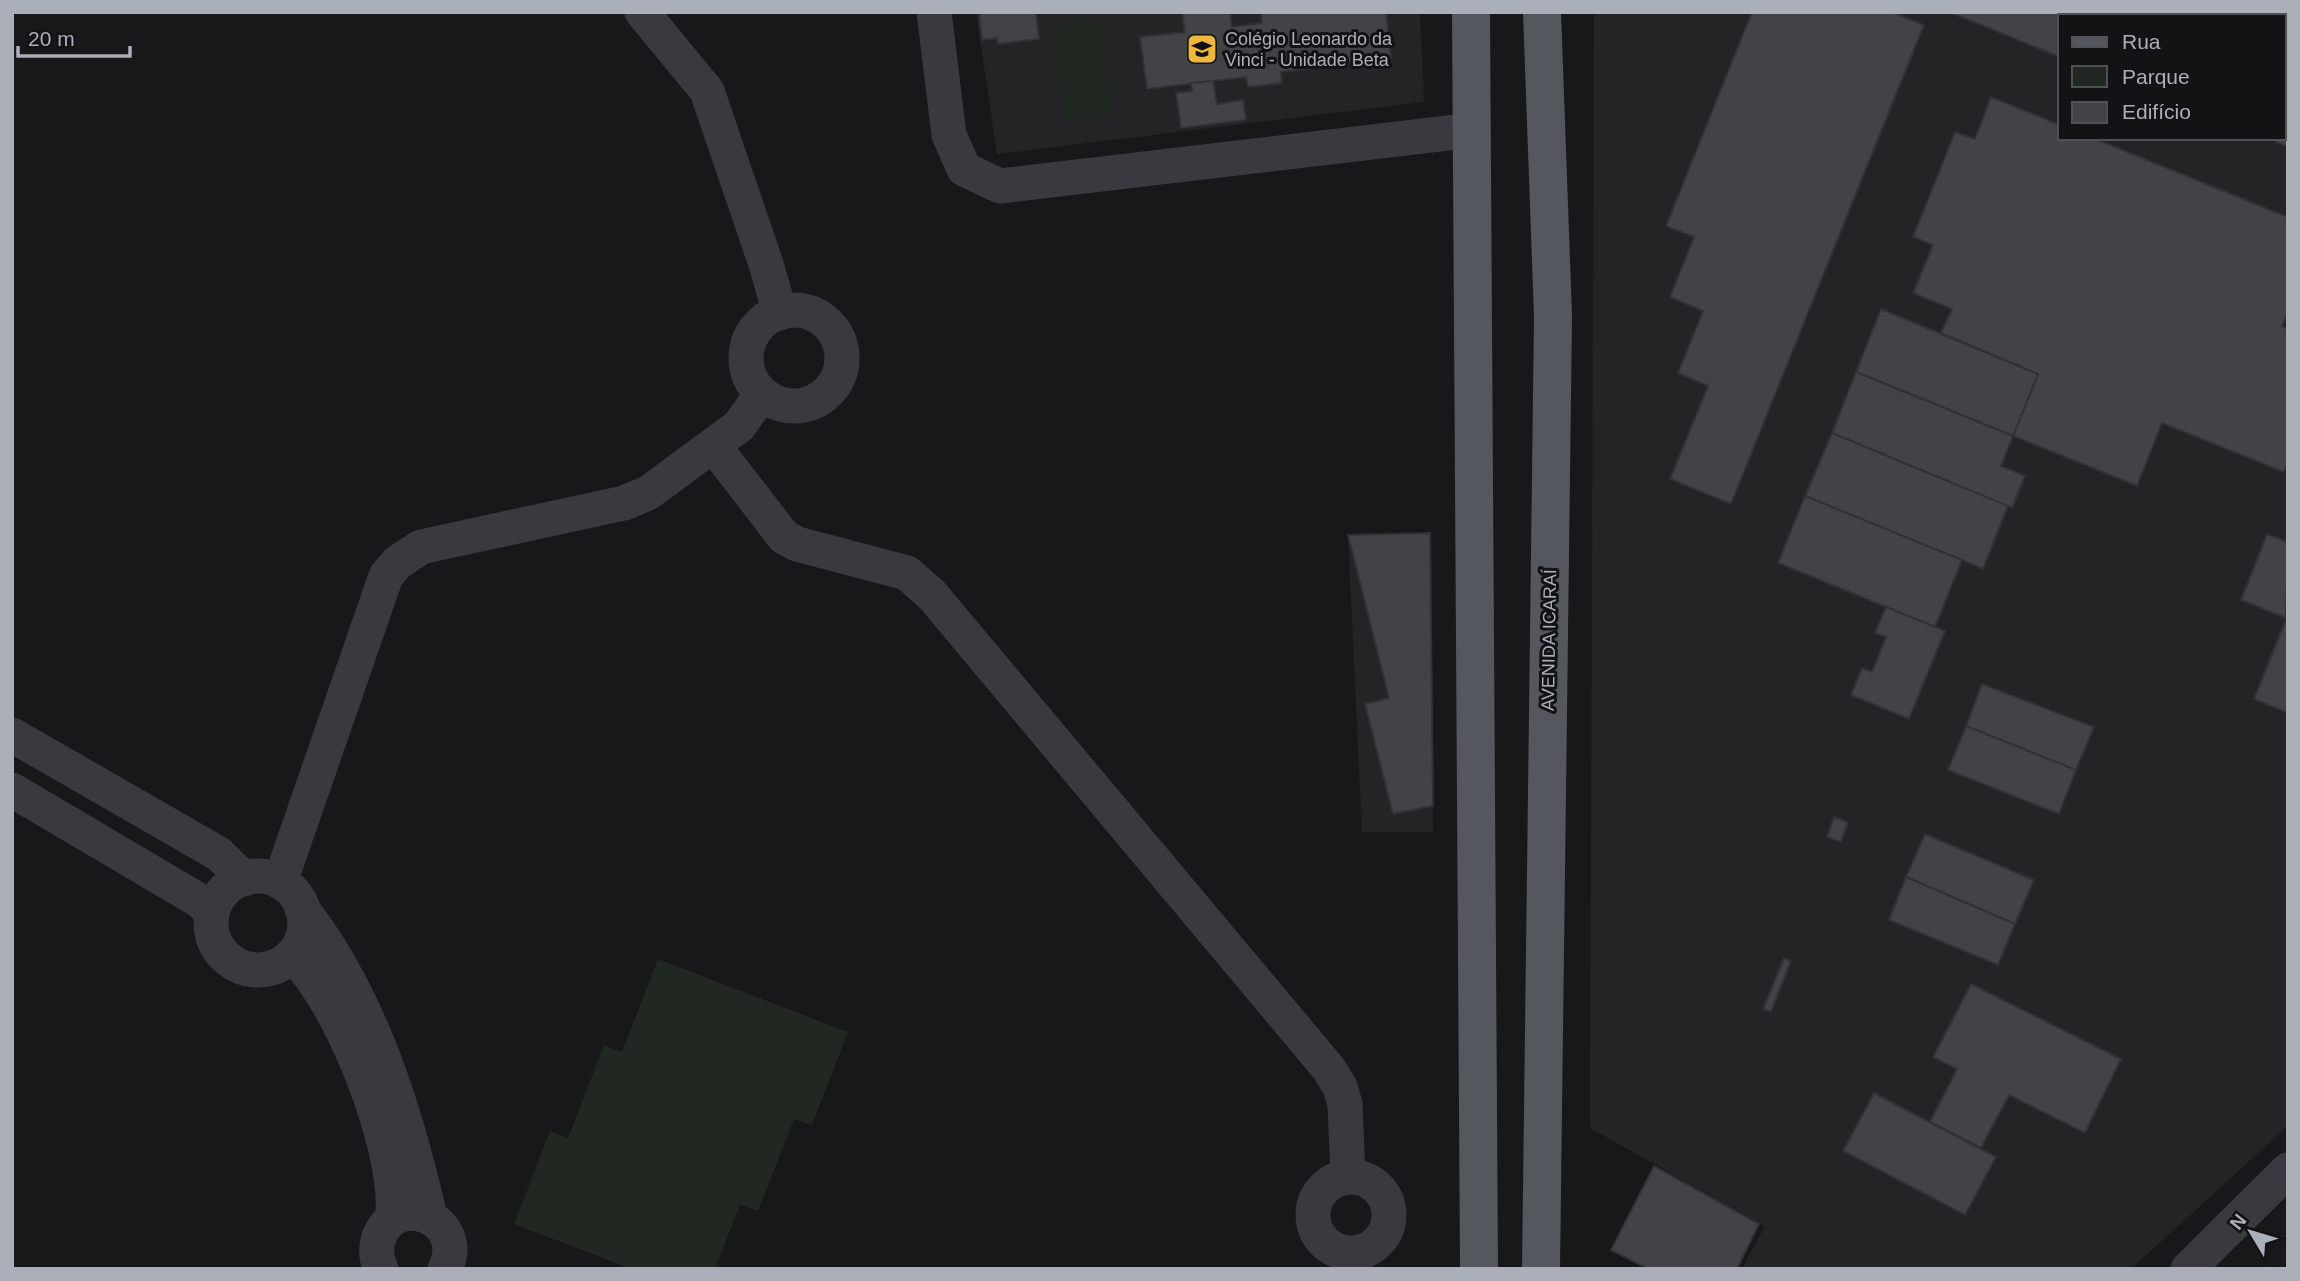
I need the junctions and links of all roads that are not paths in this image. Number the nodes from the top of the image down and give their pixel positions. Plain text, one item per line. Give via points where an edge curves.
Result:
1 (642, 12) edge
2 (934, 12) edge
3 (1471, 12) edge
4 (1542, 12) edge
5 (1473, 130) junction
6 (780, 313) junction
7 (762, 394) junction
8 (713, 445) junction
9 (12, 735) edge
10 (12, 790) edge
11 (244, 879) junction
12 (280, 882) junction
13 (302, 909) junction
14 (212, 913) junction
15 (292, 955) junction
16 (2288, 1170) edge
17 (1349, 1177) junction
18 (430, 1217) junction
19 (393, 1219) junction
20 (1326, 1259) edge
21 (381, 1269) edge
22 (445, 1269) edge
23 (1479, 1269) edge
24 (1541, 1269) edge
25 (2188, 1269) edge

1 - 6 street via 707,91
2 - 5 street via 949,135 964,169 1000,186
3 - 5 main road
4 - 24 main road, AVENIDA ICARAÍ via 1553,316
5 - 23 main road
6 - 7 street via 759,326 747,348 748,373
6 - 7 street via 805,312 827,323 840,344 841,368 829,390 808,404 783,405
7 - 8 street via 738,426
8 - 12 street via 648,493 624,503 421,547 398,562 386,576
8 - 17 street via 784,537 907,573 932,595 1329,1069 1345,1104
9 - 11 street via 219,854
10 - 14 street via 200,901
11 - 12 street via 256,876
11 - 14 street via 223,892
12 - 13 street via 298,898
13 - 15 street via 303,933
13 - 18 street via 343,973 375,1041 416,1157
14 - 15 street via 218,948 236,964 260,970
15 - 19 street via 318,985 358,1066 384,1145 393,1186
16 - 25 street
17 - 20 street via 1322,1189 1313,1207 1314,1227
17 - 20 street via 1377,1187 1387,1203 1388,1223 1371,1248
18 - 19 street via 412,1213
18 - 22 street via 449,1239 450,1258
19 - 21 street via 377,1242

